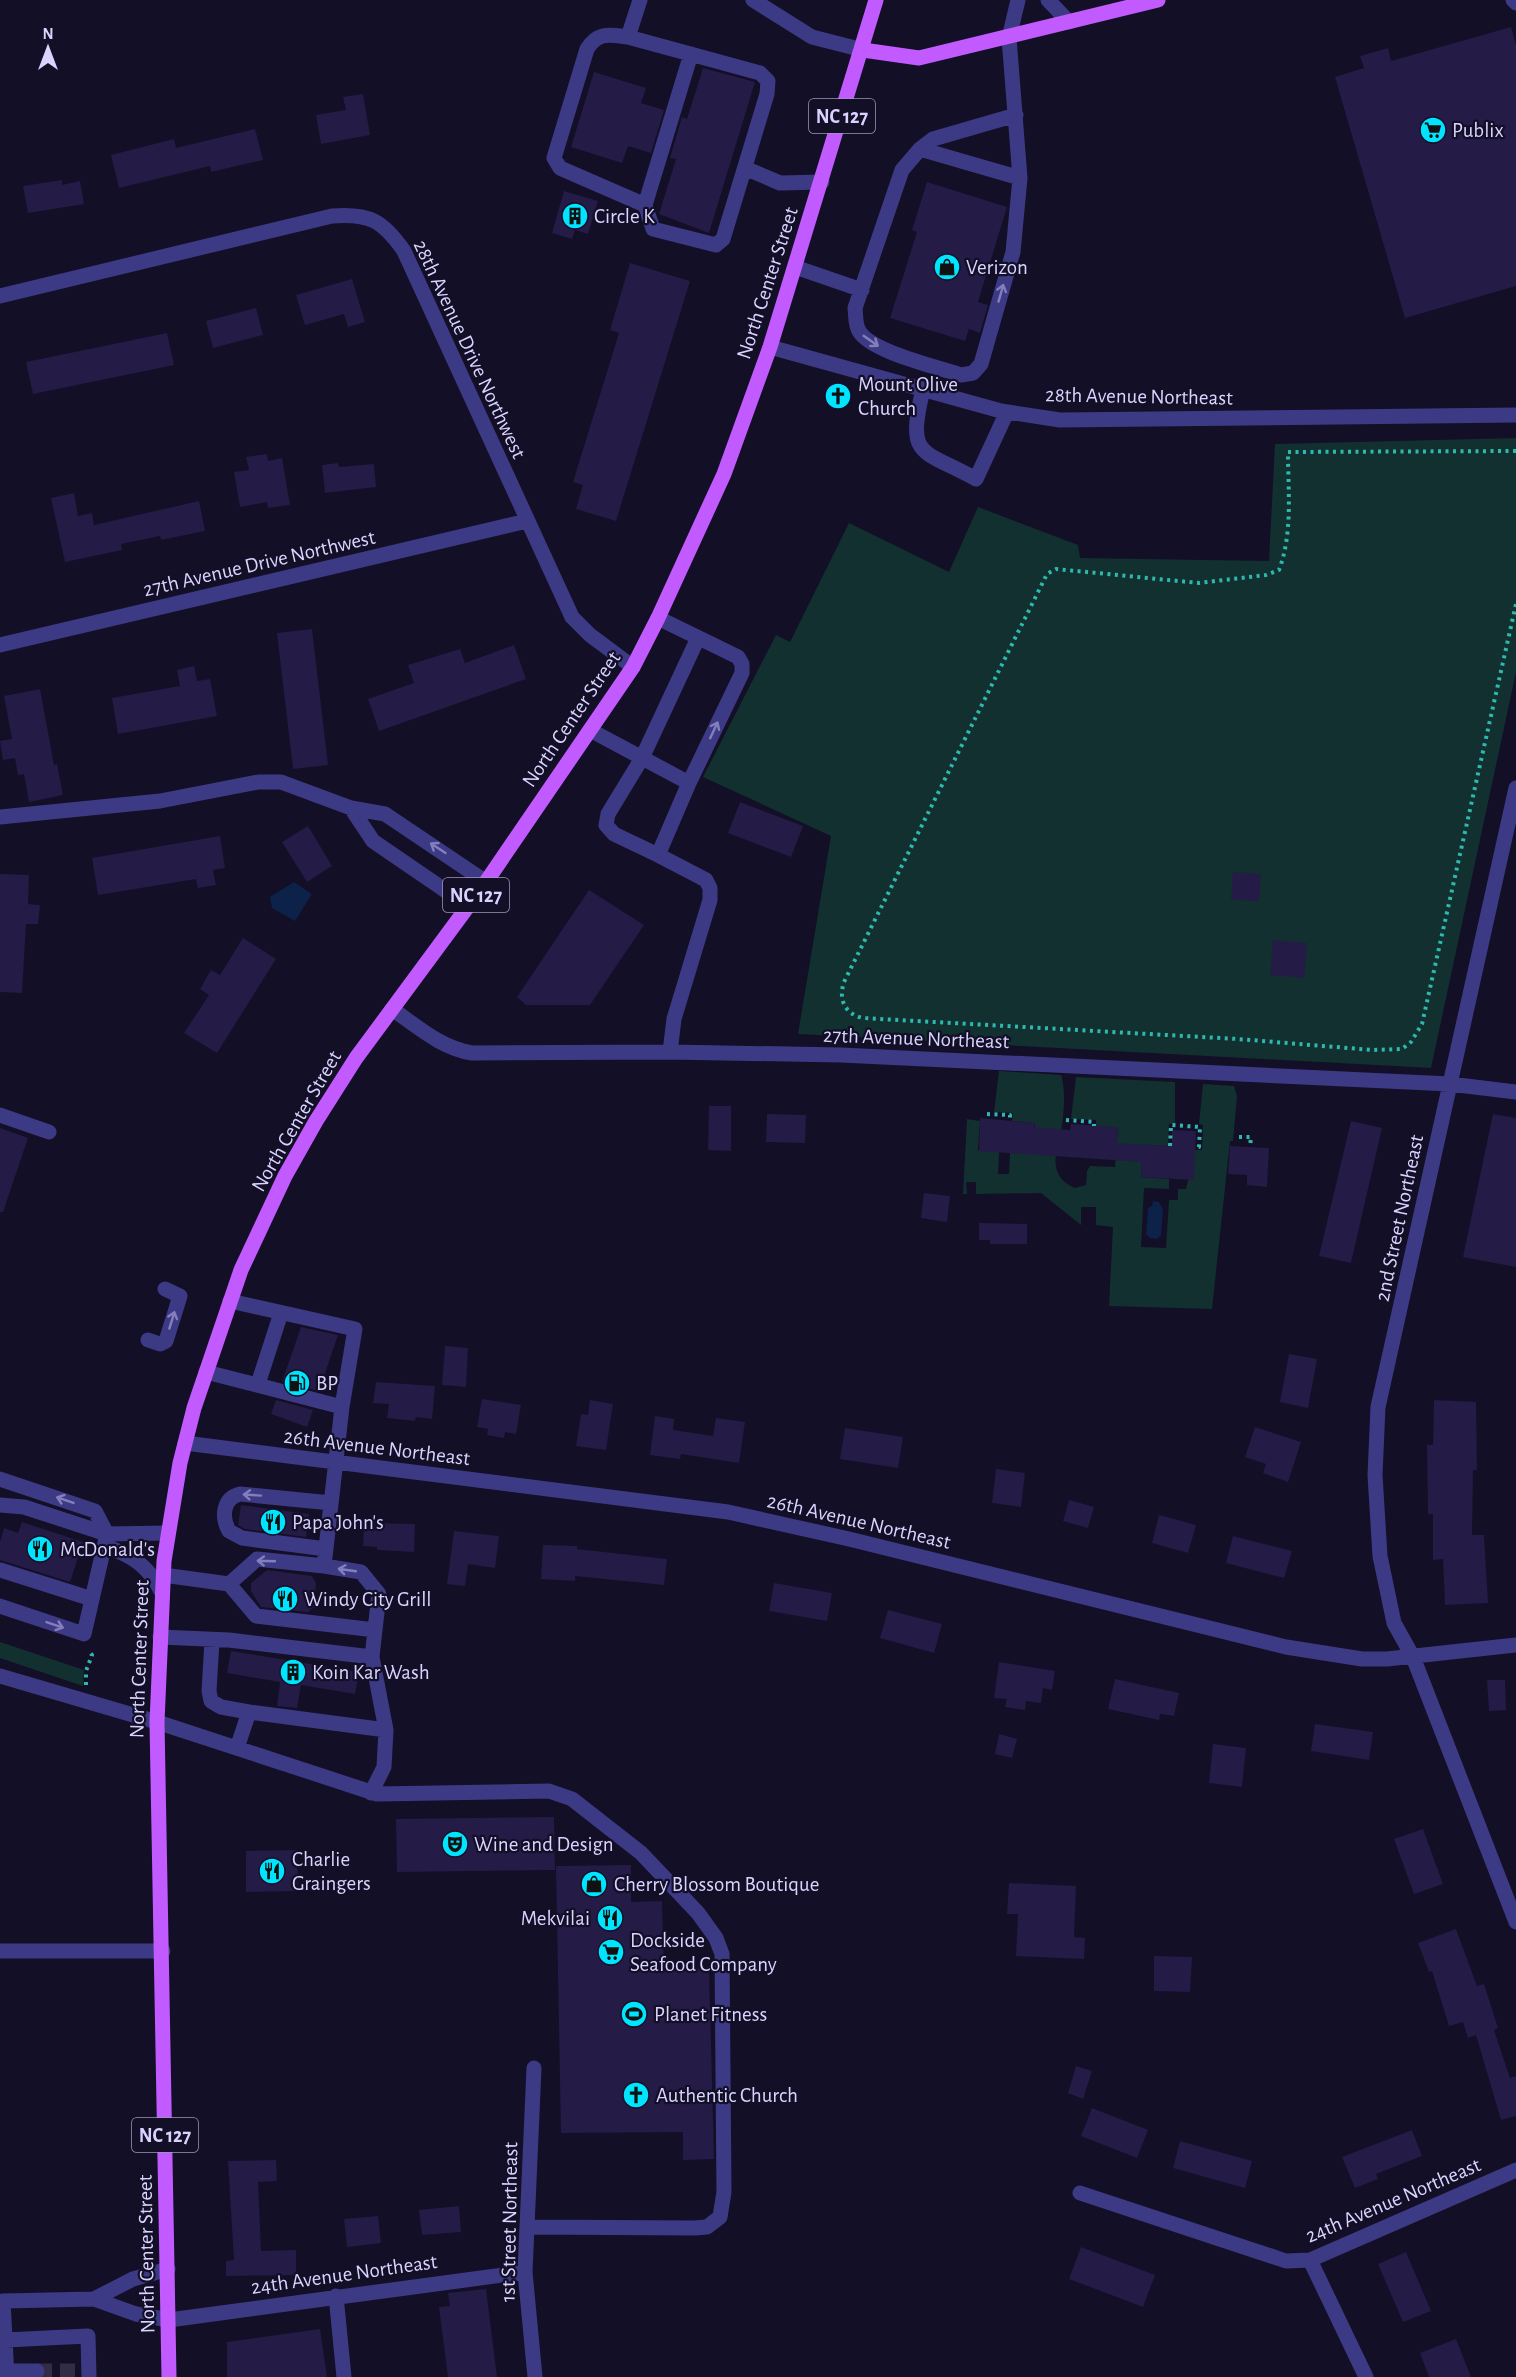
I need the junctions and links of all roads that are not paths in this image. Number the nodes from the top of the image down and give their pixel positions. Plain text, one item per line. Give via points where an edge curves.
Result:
1 (640, 0) edge
2 (753, 0) edge
3 (876, 0) edge
4 (1018, 0) edge
5 (1048, 0) edge
6 (1158, 0) edge
7 (1069, 22) junction
8 (628, 37) junction
9 (1009, 38) junction
10 (863, 50) junction
11 (691, 54) junction
12 (1016, 115) junction
13 (920, 149) junction
14 (745, 168) junction
15 (1020, 178) junction
16 (822, 182) junction
17 (645, 205) junction
18 (795, 267) junction
19 (862, 290) junction
20 (0, 296) edge
21 (770, 347) junction
22 (923, 389) junction
23 (1007, 412) junction
24 (1516, 415) edge
25 (527, 521) junction
26 (658, 618) junction
27 (699, 638) junction
28 (0, 645) edge
29 (633, 667) junction
30 (590, 730) junction
31 (642, 758) junction
32 (690, 783) junction
33 (1516, 788) edge
34 (351, 808) junction
35 (385, 814) junction
36 (0, 817) edge
37 (373, 841) junction
38 (658, 855) junction
39 (486, 882) junction
40 (468, 906) junction
41 (392, 1009) junction
42 (670, 1052) junction
43 (1450, 1084) junction
44 (1516, 1092) edge
45 (0, 1116) edge
46 (49, 1132) dead end
47 (165, 1289) dead end
48 (230, 1302) junction
49 (281, 1313) junction
50 (148, 1340) dead end
51 (206, 1372) junction
52 (258, 1384) junction
53 (342, 1407) junction
54 (185, 1443) junction
55 (335, 1464) junction
56 (0, 1479) edge
57 (331, 1503) junction
58 (0, 1505) edge
59 (168, 1533) junction
60 (106, 1540) junction
61 (326, 1548) junction
62 (324, 1566) junction
63 (0, 1570) edge
64 (163, 1575) junction
65 (229, 1584) junction
66 (162, 1593) junction
67 (92, 1599) junction
68 (0, 1606) edge
69 (375, 1630) junction
70 (160, 1637) junction
71 (212, 1641) junction
72 (1516, 1645) edge
73 (372, 1657) junction
74 (1413, 1657) junction
75 (0, 1676) edge
76 (249, 1712) junction
77 (157, 1722) junction
78 (386, 1730) junction
79 (237, 1748) junction
80 (371, 1793) junction
81 (1516, 1922) edge
82 (0, 1951) edge
83 (163, 1951) junction
84 (534, 2068) dead end
85 (1516, 2170) edge
86 (1080, 2193) dead end
87 (527, 2227) junction
88 (1310, 2260) junction
89 (168, 2268) junction
90 (525, 2272) junction
91 (1, 2296) edge
92 (336, 2296) junction
93 (94, 2299) junction
94 (169, 2320) junction
95 (5, 2340) junction
96 (37, 2372) dead end
97 (85, 2373) edge
98 (7, 2374) edge
99 (169, 2377) edge
100 (344, 2377) edge
101 (535, 2377) edge
102 (1366, 2377) edge

1 - 8 street
2 - 10 street via 812,37
3 - 10 main road, North Center Street / NC 127
4 - 9 street
5 - 7 street
6 - 7 main road
7 - 9 main road
8 - 11 street
8 - 17 street via 601,35 593,39 554,158 560,168
9 - 10 main road via 919,58
9 - 12 street
10 - 16 main road, North Center Street / NC 127
11 - 14 street via 760,73 768,81
11 - 17 street
12 - 13 street via 933,139
12 - 15 street
13 - 15 street
13 - 19 street via 902,170
14 - 16 street via 780,183
14 - 17 street via 723,239 716,245 653,229
19 -> 15 street via 855,308 858,330 866,339 962,375 973,373 981,364 1013,252
16 - 18 main road, North Center Street / NC 127
18 - 19 street
18 - 21 main road, North Center Street / NC 127
20 - 25 street, 28th Avenue Drive Northwest via 332,216 355,214 373,219 391,232 404,251
21 - 22 street, 28th Avenue Northeast
21 - 26 main road, North Center Street / NC 127 via 724,474
22 - 23 street, 28th Avenue Northeast
22 - 23 street via 914,425 916,441 922,450 976,478
23 - 24 street, 28th Avenue Northeast via 1060,420 1116,421
25 - 28 street, 27th Avenue Drive Northwest
25 - 29 street, 28th Avenue Drive Northwest via 572,617
26 - 27 street
26 - 29 main road, North Center Street / NC 127
27 - 31 street
32 -> 27 street via 742,673 738,657
29 - 30 main road, North Center Street / NC 127
30 - 31 street
30 - 39 main road, North Center Street / NC 127
31 - 32 street
31 - 38 street via 608,814 606,825 614,834
32 - 38 street
33 - 43 street, 2nd Street Northeast
34 - 35 street
34 - 36 street via 273,781 160,801
34 - 37 street
35 - 37 street
39 -> 35 street
37 - 40 street
38 - 42 street via 706,880 710,888 710,900 674,1019
39 - 40 main road, North Center Street / NC 127
40 - 41 main road, North Center Street / NC 127
41 - 42 street, 27th Avenue Northeast via 441,1044 472,1053
41 - 48 main road, North Center Street / NC 127 via 336,1089 289,1169
42 - 43 street, 27th Avenue Northeast via 864,1056
43 - 44 street, 27th Avenue Northeast
43 - 74 street, 2nd Street Northeast via 1378,1407 1375,1475 1380,1556 1394,1623
45 - 46 street
50 -> 47 street via 160,1344 166,1341 180,1296
48 - 49 street
48 - 51 main road, North Center Street / NC 127
49 - 52 street
49 - 53 street via 355,1329
51 - 52 street
51 - 54 main road, North Center Street / NC 127
52 - 53 street
53 - 55 street
54 - 55 street, 26th Avenue Northeast
54 - 59 main road, North Center Street / NC 127
55 - 57 street
55 - 74 street, 26th Avenue Northeast via 728,1512 1286,1647 1362,1659
60 -> 56 street via 95,1510
57 - 61 street
57 -> 61 street via 240,1494 229,1500 224,1514 229,1531 242,1538
58 - 60 street via 24,1507
59 - 60 street
59 - 64 main road, North Center Street / NC 127
60 - 66 street via 150,1571
60 - 67 street
61 - 62 street
62 -> 65 street via 257,1559
69 -> 62 street via 379,1594 361,1572
63 - 67 street
64 - 65 street
64 - 66 main road, North Center Street / NC 127
65 - 69 street via 256,1616
66 - 70 main road, North Center Street / NC 127
68 -> 67 street via 84,1634
69 - 73 street
70 - 71 street
70 - 77 main road, North Center Street / NC 127
71 - 73 street
71 - 76 street via 208,1691 211,1701
72 - 74 street, 26th Avenue Northeast
73 - 78 street
74 - 81 street, 2nd Street Northeast
75 - 77 street
76 - 78 street
76 - 79 street
77 - 79 street
77 - 83 main road, North Center Street / NC 127
78 - 80 street via 384,1767
79 - 80 street
80 - 87 street via 549,1791 572,1799 641,1853 698,1913 722,1954 724,2192 720,2217 707,2227 695,2228
82 - 83 street
83 - 89 main road, North Center Street / NC 127
84 - 87 street, 1st Street Northeast
85 - 88 street, 24th Avenue Northeast
86 - 88 street, 24th Avenue Northeast via 1286,2260
87 - 90 street, 1st Street Northeast
88 - 102 street
89 - 93 street via 133,2279
89 - 94 main road, North Center Street / NC 127
90 - 92 street, 24th Avenue Northeast
90 - 101 street, 1st Street Northeast
91 - 93 street
91 - 95 street
92 - 94 street, 24th Avenue Northeast
92 - 100 street
93 - 94 street, 24th Avenue Northeast via 136,2314
94 - 99 main road, North Center Street / NC 127
95 - 97 street via 88,2336
95 - 98 street
96 - 98 street

